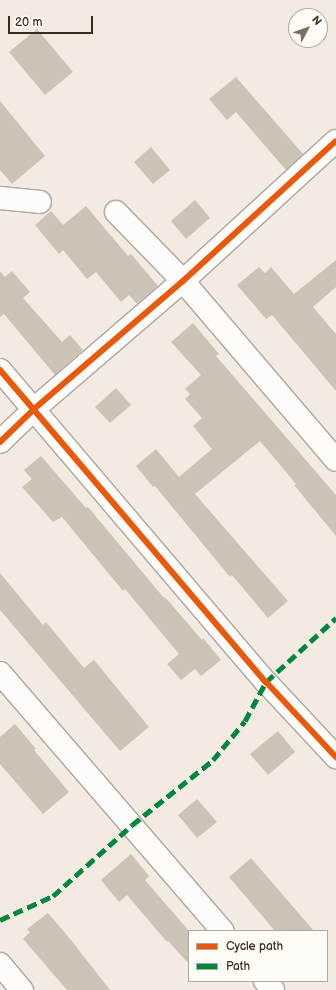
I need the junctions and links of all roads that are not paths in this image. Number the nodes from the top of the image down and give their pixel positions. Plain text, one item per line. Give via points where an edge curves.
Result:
1 (336, 141) edge
2 (0, 198) edge
3 (40, 202) dead end
4 (116, 212) dead end
5 (183, 281) junction
6 (0, 370) edge
7 (34, 410) junction
8 (0, 442) edge
9 (336, 460) edge
10 (0, 673) edge
11 (336, 757) edge
12 (221, 930) edge
13 (0, 964) edge
14 (266, 982) edge
15 (22, 990) edge
16 (273, 990) edge

1 - 5 street
2 - 3 street
4 - 5 street
5 - 7 street
5 - 9 street
6 - 7 street
7 - 8 street
7 - 11 street via 266,682
10 - 12 street
13 - 15 street
14 - 16 street

